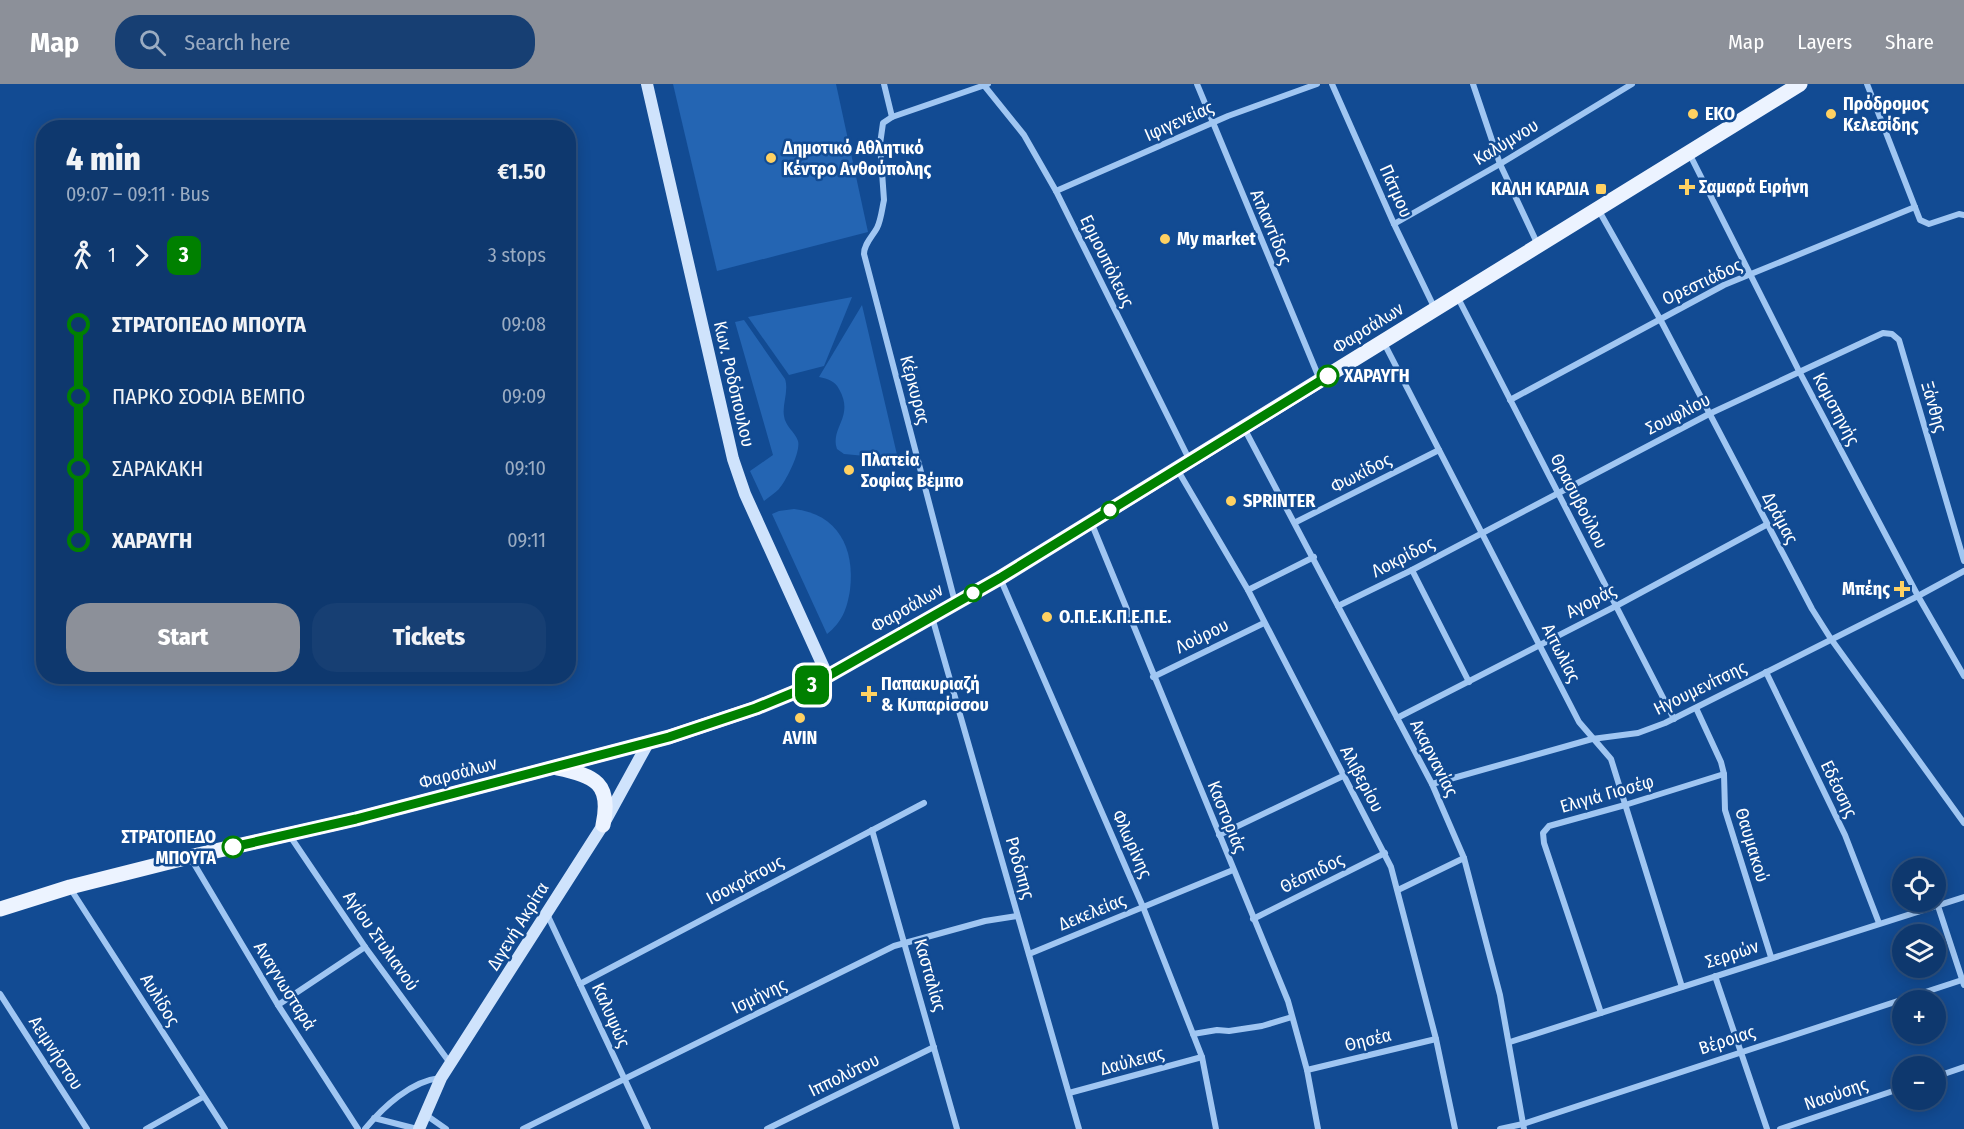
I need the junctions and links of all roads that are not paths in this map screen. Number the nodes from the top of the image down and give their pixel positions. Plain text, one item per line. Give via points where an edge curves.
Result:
1 (647, 84) edge
2 (884, 84) edge
3 (985, 84) edge
4 (1197, 84) edge
5 (1317, 84) edge
6 (1332, 84) edge
7 (1473, 84) edge
8 (1632, 84) edge
9 (1800, 84) edge
10 (1867, 84) edge
11 (892, 117) junction
12 (1212, 123) junction
13 (1689, 152) junction
14 (1500, 164) junction
15 (1056, 191) junction
16 (1915, 207) junction
17 (1598, 209) junction
18 (1964, 215) edge
19 (1394, 224) junction
20 (1538, 246) junction
21 (1752, 274) junction
22 (1457, 296) junction
23 (1435, 309) junction
24 (1660, 319) junction
25 (1892, 334) joint
26 (1383, 341) junction
27 (1799, 371) junction
28 (1320, 380) junction
29 (1510, 400) junction
30 (1709, 414) junction
31 (1244, 427) junction
32 (1440, 450) junction
33 (1184, 465) junction
34 (1558, 493) junction
35 (1091, 522) junction
36 (1296, 522) junction
37 (1766, 525) junction
38 (1482, 533) junction
39 (1314, 557) junction
40 (1964, 561) edge
41 (1412, 570) junction
42 (1964, 572) edge
43 (1000, 578) junction
44 (1248, 590) junction
45 (1918, 596) junction
46 (955, 602) junction
47 (1338, 606) junction
48 (1616, 606) junction
49 (932, 616) junction
50 (1264, 622) junction
51 (1831, 639) junction
52 (1540, 645) junction
53 (1766, 672) junction
54 (1964, 676) edge
55 (828, 677) junction
56 (1153, 677) junction
57 (1469, 682) junction
58 (1696, 708) junction
59 (1397, 718) junction
60 (1674, 719) junction
61 (1592, 739) junction
62 (648, 743) junction
63 (554, 767) junction
64 (1724, 774) junction
65 (1343, 776) junction
66 (1432, 784) junction
67 (924, 803) dead end
68 (1625, 805) junction
69 (1964, 823) edge
70 (603, 825) junction
71 (872, 830) junction
72 (289, 834) junction
73 (1219, 835) junction
74 (1385, 853) junction
75 (189, 857) junction
76 (1464, 858) junction
77 (1233, 870) junction
78 (70, 887) junction
79 (1398, 890) junction
80 (1964, 897) edge
81 (1946, 903) edge
82 (1143, 907) junction
83 (0, 909) edge
84 (1917, 912) edge
85 (1940, 912) edge
86 (547, 913) junction
87 (1017, 916) junction
88 (1253, 919) junction
89 (1879, 923) junction
90 (905, 942) junction
91 (365, 947) junction
92 (1029, 954) junction
93 (1771, 957) junction
94 (1715, 976) junction
95 (1963, 982) edge
96 (580, 984) junction
97 (1682, 987) junction
98 (0, 994) edge
99 (278, 1005) junction
100 (1601, 1013) junction
101 (1292, 1017) junction
102 (1193, 1034) junction
103 (1436, 1039) junction
104 (1510, 1042) junction
105 (934, 1047) junction
106 (1740, 1051) junction
107 (1202, 1057) junction
108 (451, 1063) junction
109 (1964, 1067) edge
110 (1307, 1070) junction
111 (1946, 1073) edge
112 (441, 1078) junction
113 (624, 1080) junction
114 (1892, 1091) edge
115 (1069, 1093) junction
116 (203, 1097) junction
117 (425, 1114) junction
118 (374, 1118) junction
119 (1524, 1126) edge
120 (87, 1129) edge
121 (146, 1129) edge
122 (225, 1129) edge
123 (358, 1129) edge
124 (365, 1129) edge
125 (418, 1129) edge
126 (446, 1129) edge
127 (524, 1129) edge
128 (648, 1129) edge
129 (767, 1129) edge
130 (957, 1129) edge
131 (1079, 1129) edge
132 (1216, 1129) edge
133 (1318, 1129) edge
134 (1455, 1129) edge
135 (1500, 1129) edge
136 (1767, 1129) edge
137 (1780, 1129) edge

1 - 55 street, Κων. Ροδόπουλου via 733,459
2 - 11 street
3 - 11 street
3 - 15 street, Ερμουπόλεως via 1024,135
4 - 12 street, Ατλαντίδος
5 - 12 street, Ιφιγενείας
6 - 19 street, Πάτμου
7 - 14 street
8 - 14 street, Καλύμνου
9 - 13 main road, Φαρσάλων
10 - 16 street
11 - 46 street, Κέρκυρας via 880,132 883,209 864,254
12 - 15 street, Ιφιγενείας
12 - 28 street, Ατλαντίδος
13 - 17 main road, Φαρσάλων
13 - 21 street, Κομοτηνής
14 - 19 street, Καλύμνου
14 - 20 street
15 - 33 street, Ερμουπόλεως
16 - 18 street via 1920,220 1929,224
16 - 21 street, Ορεστιάδος
17 - 20 main road, Φαρσάλων
17 - 24 street, Δράμας
19 - 23 street, Πάτμου
20 - 22 main road, Φαρσάλων
21 - 24 street, Ορεστιάδος
21 - 27 street, Κομοτηνής
22 - 23 main road, Φαρσάλων
22 - 29 street, Θρασυβούλου
23 - 26 main road, Φαρσάλων
24 - 29 street, Ορεστιάδος
24 - 30 street, Δράμας
25 - 27 street, Σουφλίου via 1883,333
25 - 40 street, Ξάνθης via 1899,340
26 - 28 main road, Φαρσάλων
26 - 32 street, Αιτωλίας
27 - 30 street, Σουφλίου
27 - 45 street, Κομοτηνής
28 - 31 main road, Φαρσάλων
29 - 34 street, Θρασυβούλου
30 - 34 street, Σουφλίου
30 - 37 street, Δράμας
31 - 33 main road, Φαρσάλων
31 - 36 street, Ακαρνανίας
32 - 36 street, Φωκίδος
32 - 38 street, Αιτωλίας
33 - 35 main road, Φαρσάλων
33 - 44 street, Αλιβερίου
34 - 38 street, Σουφλίου
34 - 48 street, Θρασυβούλου
35 - 43 main road, Φαρσάλων
35 - 56 street, Καστοριάς
36 - 39 street, Ακαρνανίας
37 - 48 street, Αγοράς
37 - 51 street, Δράμας
38 - 41 street, Λοκρίδος
38 - 52 street, Αιτωλίας
39 - 44 street
39 - 47 street, Ακαρνανίας
41 - 47 street, Λοκρίδος
41 - 57 street
42 - 45 street, Ηγουμενίτσης
43 - 46 main road, Φαρσάλων
43 - 82 street, Φλωρίνης
44 - 50 street, Αλιβερίου
45 - 51 street, Ηγουμενίτσης
45 - 54 street, Κομοτηνής
46 - 49 main road, Φαρσάλων
47 - 59 street, Ακαρνανίας
48 - 52 street, Αγοράς
48 - 60 street, Θρασυβούλου
49 - 55 main road, Φαρσάλων
49 - 87 street, Ροδόπης
50 - 56 street, Λούρου
50 - 65 street, Αλιβερίου
51 - 53 street, Ηγουμενίτσης
51 - 69 street, Δράμας
52 - 57 street, Αγοράς
52 - 61 street, Αιτωλίας via 1579,722
53 - 58 street, Ηγουμενίτσης
53 - 89 street, Εδέσσης via 1845,835
55 - 62 main road, Φαρσάλων via 756,708
56 - 73 street, Καστοριάς
57 - 59 street, Αγοράς
58 - 60 street, Ηγουμενίτσης
58 - 64 street, Θαυμακού
59 - 66 street, Ακαρνανίας
60 - 61 street, Ηγουμενίτσης via 1638,732
61 - 66 street, Ηγουμενίτσης
61 - 68 street, Αιτωλίας via 1611,759
62 - 63 main road, Φαρσάλων
62 - 70 street, Διγενή Ακρίτα
63 - 70 main road via 587,776 597,783 606,798
63 - 72 main road, Φαρσάλων
64 - 68 street, Ελιγιά Γιοσέφ
64 - 93 street, Θαυμακού via 1725,810
65 - 73 street
65 - 74 street, Αλιβερίου
66 - 76 street, Ακαρνανίας
67 - 71 street, Ισοκράτους
68 - 97 street, Αιτωλίας
68 - 100 street, Ελιγιά Γιοσέφ via 1549,826 1544,833 1544,843
70 - 86 street, Διγενή Ακρίτα
71 - 90 street, Κασταλίας
71 - 96 street, Ισοκράτους
72 - 75 main road, Φαρσάλων
72 - 91 street, Αγίου Στυλιανού
73 - 77 street, Καστοριάς
74 - 79 street, Αλιβερίου
74 - 88 street, Θέσπιδος
75 - 78 main road, Φαρσάλων
75 - 99 street, Αναγνωσταρά
76 - 79 street
76 - 104 street, Ακαρνανίας
77 - 82 street, Δεκελείας
77 - 88 street, Καστοριάς
78 - 83 main road, Φαρσάλων
78 - 116 street, Αυλίδος
79 - 103 street, Αλιβερίου
80 - 81 street, Σερρών
82 - 92 street, Δεκελείας
82 - 102 street, Φλωρίνης
84 - 89 street, Σερρών
85 - 95 street
86 - 96 street, Καλυψώς
86 - 108 street, Διγενή Ακρίτα
87 - 90 street, Ισμήνης
87 - 92 street, Ροδόπης
88 - 101 street, Καστοριάς
89 - 93 street, Σερρών
90 - 105 street, Κασταλίας
90 - 113 street, Ισμήνης
91 - 99 street
91 - 108 street, Αγίου Στυλιανού
92 - 115 street, Ροδόπης
93 - 94 street, Σερρών
94 - 97 street, Σερρών
94 - 106 street
95 - 106 street, Βέροιας
96 - 113 street, Καλυψώς
97 - 100 street, Σερρών
98 - 120 street, Αειμνήστου
99 - 123 street, Αναγνωσταρά
100 - 104 street, Σερρών
101 - 102 street via 1229,1032
101 - 110 street, Καστοριάς
102 - 107 street, Φλωρίνης
103 - 110 street, Θησέα
103 - 134 street, Αλιβερίου
104 - 119 street, Ακαρνανίας
105 - 129 street, Ιππολύτου
105 - 130 street, Κασταλίας
106 - 119 street, Βέροιας
106 - 136 street
107 - 115 street, Δαύλειας
107 - 132 street, Φλωρίνης
108 - 112 street, Διγενή Ακρίτα
109 - 111 street
110 - 133 street, Καστοριάς
112 - 117 street, Διγενή Ακρίτα
112 - 118 street via 410,1089
113 - 127 street, Ισμήνης
113 - 128 street, Καλυψώς
114 - 137 street, Ναούσης
115 - 131 street, Ροδόπης
116 - 121 street
116 - 122 street, Αυλίδος
117 - 125 street, Διγενή Ακρίτα
117 - 126 street
118 - 124 street
118 - 125 street
119 - 135 street, Βέροιας

